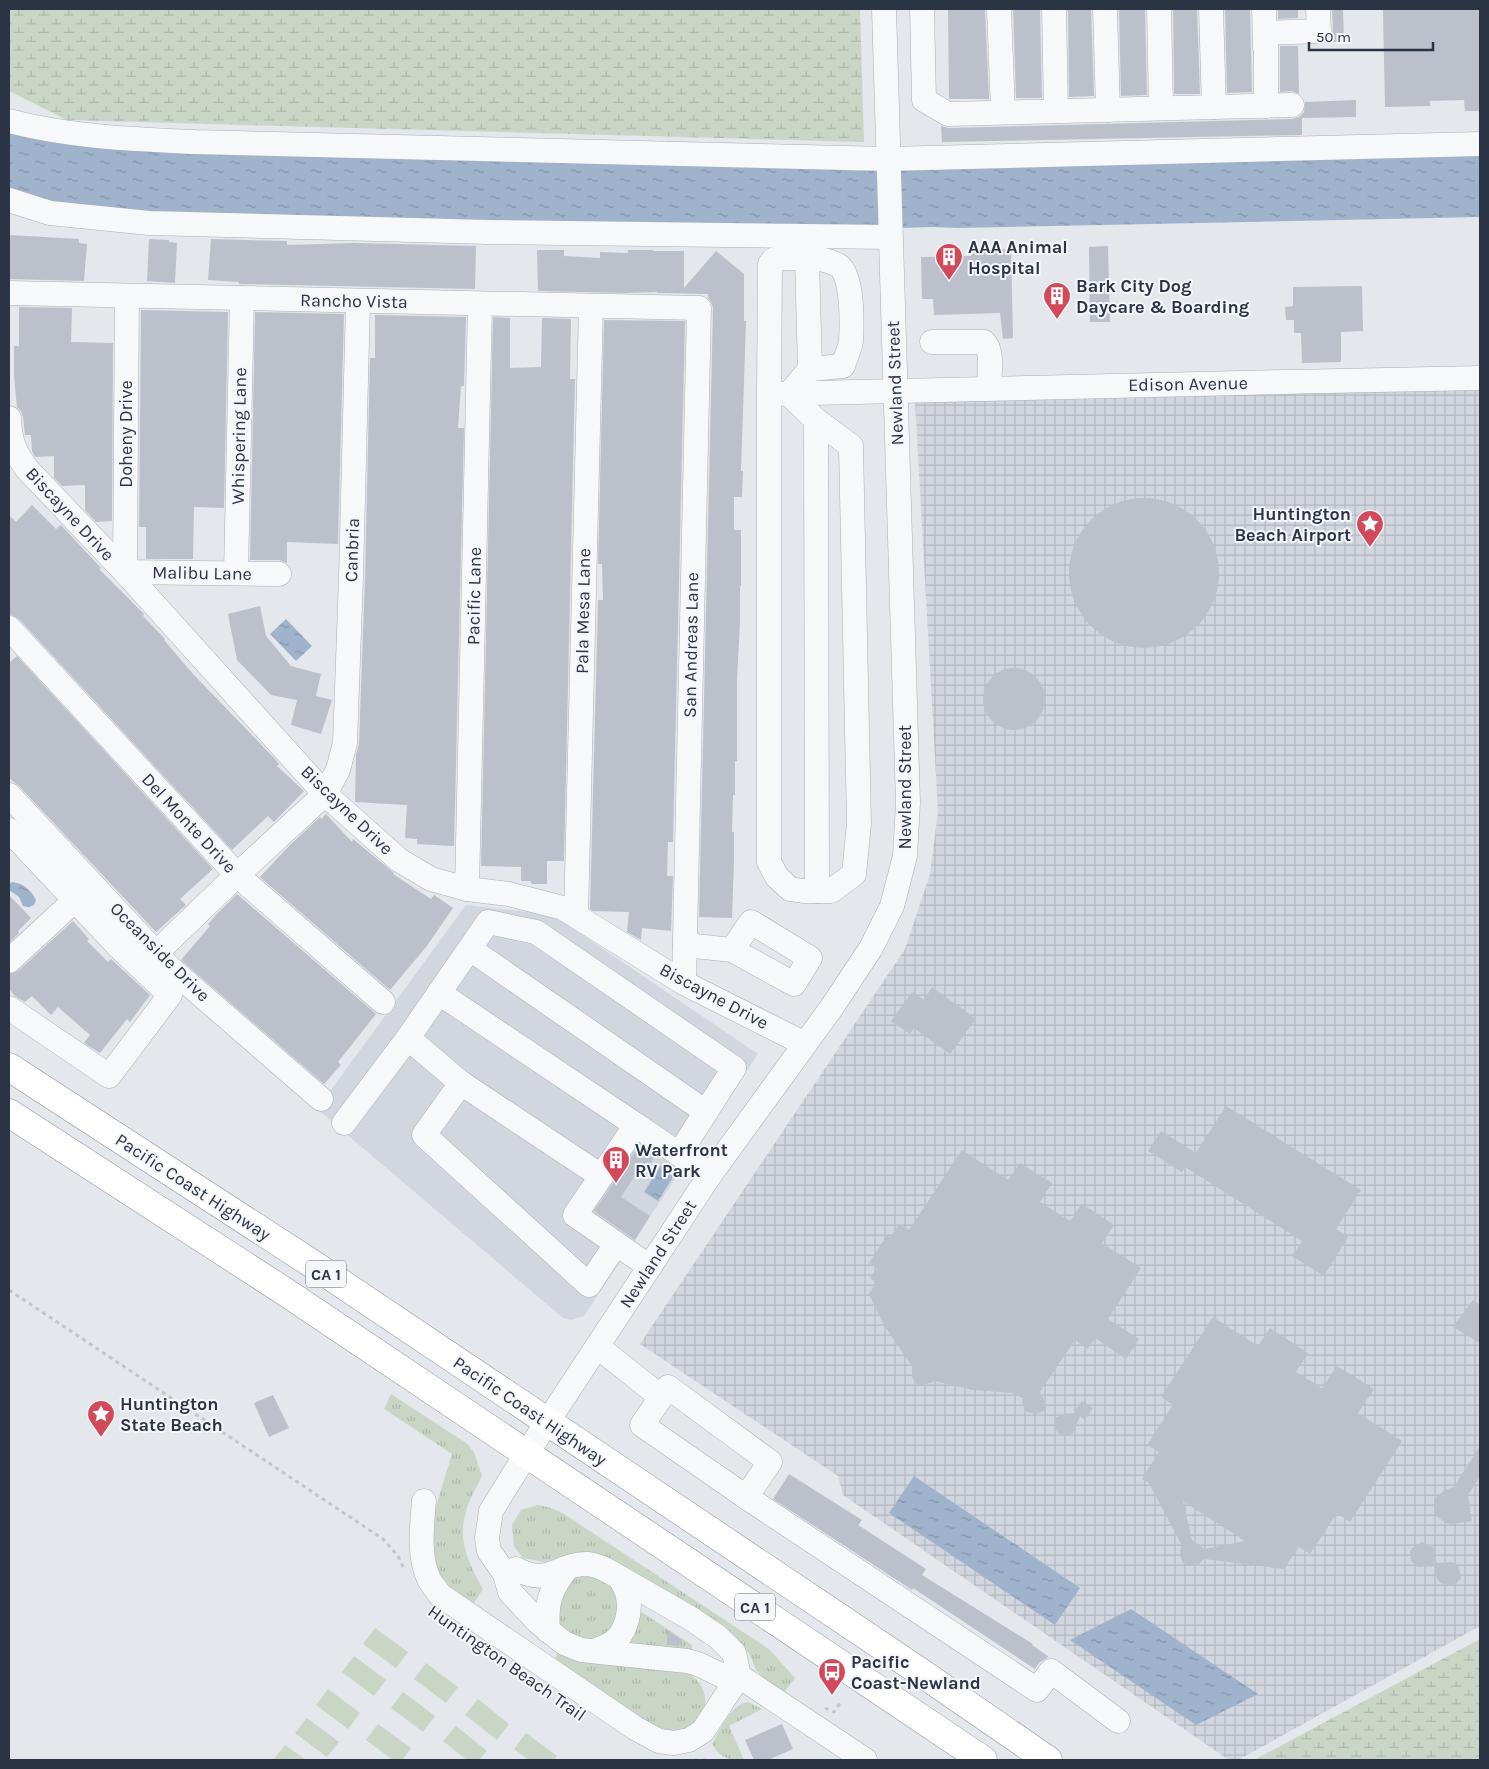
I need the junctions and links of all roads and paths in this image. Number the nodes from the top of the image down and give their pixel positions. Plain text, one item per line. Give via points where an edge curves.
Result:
1 (884, 9) edge
2 (922, 9) edge
3 (999, 9) edge
4 (1054, 9) edge
5 (1105, 9) edge
6 (1158, 9) edge
7 (1211, 9) edge
8 (1264, 9) edge
9 (1318, 9) edge
10 (1292, 105) dead end
11 (1266, 106) junction
12 (1214, 107) junction
13 (1161, 108) junction
14 (1108, 110) junction
15 (1056, 111) junction
16 (1003, 112) junction
17 (9, 120) edge
18 (1480, 144) edge
19 (887, 164) junction
20 (9, 200) edge
21 (889, 233) junction
22 (807, 259) junction
23 (9, 292) edge
24 (127, 296) junction
25 (242, 298) junction
26 (358, 301) junction
27 (480, 304) junction
28 (591, 306) junction
29 (699, 308) joint
30 (932, 342) dead end
31 (810, 369) junction
32 (1480, 378) edge
33 (989, 388) junction
34 (895, 390) junction
35 (779, 394) junction
36 (9, 418) edge
37 (816, 420) junction
38 (125, 572) junction
39 (236, 573) junction
40 (279, 574) dead end
41 (9, 628) edge
42 (326, 794) junction
43 (9, 796) edge
44 (9, 830) edge
45 (237, 875) junction
46 (467, 889) junction
47 (818, 891) junction
48 (74, 901) junction
49 (576, 916) junction
50 (684, 944) junction
51 (470, 948) junction
52 (732, 950) dead end
53 (157, 952) junction
54 (9, 961) edge
55 (684, 982) junction
56 (439, 992) junction
57 (383, 1002) dead end
58 (9, 1008) edge
59 (408, 1038) junction
60 (805, 1044) junction
61 (9, 1068) edge
62 (461, 1083) junction
63 (321, 1099) dead end
64 (706, 1112) junction
65 (9, 1113) edge
66 (344, 1123) dead end
67 (636, 1125) junction
68 (679, 1154) junction
69 (710, 1175) junction
70 (601, 1176) junction
71 (616, 1244) junction
72 (650, 1267) junction
73 (9, 1290) edge
74 (598, 1346) junction
75 (661, 1397) junction
76 (547, 1423) junction
77 (527, 1454) junction
78 (746, 1498) junction
79 (424, 1501) dead end
80 (566, 1569) junction
81 (406, 1574) dead end
82 (505, 1574) junction
83 (624, 1586) junction
84 (548, 1631) junction
85 (594, 1651) junction
86 (738, 1674) junction
87 (1118, 1721) dead end
88 (693, 1760) edge
89 (708, 1760) edge
90 (865, 1760) edge
91 (983, 1760) edge
92 (1048, 1760) edge

1 - 19 street, Newland Street
2 - 16 street via 924,100 948,114
3 - 16 street
4 - 15 street
5 - 14 street
6 - 13 street
7 - 12 street
8 - 11 street
9 - 11 street via 1319,31 1266,33
10 - 11 street
11 - 12 street
12 - 13 street
13 - 14 street
14 - 15 street
15 - 16 street
17 - 19 street via 57,132 115,139
18 - 19 street
19 - 21 street, Newland Street
20 - 21 street via 50,213 149,223 498,232
21 - 34 street, Newland Street
22 - 31 street
22 - 31 street via 819,259 838,266 845,272 850,291 851,342 843,366
22 - 35 street via 778,258 770,264
23 - 24 street, Rancho Vista
24 - 25 street, Rancho Vista
24 - 38 street, Doheny Drive
25 - 26 street, Rancho Vista
25 - 39 street, Whispering Lane
26 - 27 street, Rancho Vista
26 - 42 street, Canbria via 345,743 338,770
27 - 28 street, Rancho Vista
27 - 46 street, Pacific Lane
28 - 29 street, Rancho Vista
28 - 49 street, Pala Mesa Lane
29 - 50 street, San Andreas Lane
30 - 33 street via 984,342 990,352
31 - 35 street
32 - 33 street, Edison Avenue
33 - 34 street, Edison Avenue
34 - 35 street, Edison Avenue
34 - 60 street, Newland Street via 908,804 905,856 892,906 872,948
35 - 37 street
35 - 47 street via 769,862 776,877 790,889
36 - 38 street, Biscayne Drive via 15,452 27,469
37 - 47 street
37 - 47 street via 851,446 859,824 854,874 831,891
38 - 39 street, Malibu Lane
38 - 42 street, Biscayne Drive
39 - 40 street, Malibu Lane
41 - 45 street, Del Monte Drive
42 - 45 street
42 - 46 street, Biscayne Drive via 399,860 431,879
43 - 53 street, Oceanside Drive
44 - 48 street
45 - 53 street
45 - 57 street, Del Monte Drive
46 - 49 street, Biscayne Drive via 546,902
48 - 54 street
48 - 58 street via 170,995 109,1076
49 - 55 street, Biscayne Drive
50 - 52 street
50 - 55 street, San Andreas Lane
51 - 56 street
51 - 64 street
51 - 64 street via 488,922 536,932 734,1068
53 - 63 street, Oceanside Drive via 170,968
55 - 60 street, Biscayne Drive
56 - 59 street
56 - 67 street
59 - 62 street
59 - 66 street
60 - 69 street, Newland Street
61 - 76 highway, Pacific Coast Highway / CA 1 via 314,1265
62 - 70 street
62 - 71 street via 424,1135 588,1286
64 - 68 street
65 - 77 highway, Pacific Coast Highway / CA 1 via 262,1276
67 - 68 street
67 - 70 street
68 - 69 street
69 - 72 street, Newland Street
70 - 71 street via 575,1215
71 - 72 street
72 - 74 street, Newland Street
73 - 81 path via 384,1539 398,1556
74 - 75 street
74 - 76 street, Newland Street
75 - 78 street via 642,1425
75 - 78 street via 668,1387 770,1462
76 - 77 street, Newland Street
76 - 92 highway, Pacific Coast Highway / CA 1
77 - 82 street, Newland Street via 492,1511 488,1524 490,1551
77 - 91 highway, Pacific Coast Highway / CA 1
78 - 87 street via 1037,1690 1051,1671
79 - 86 street via 423,1559 428,1578 440,1595 651,1737 674,1743 688,1740 703,1731
80 - 82 street via 549,1576 526,1575 516,1570
80 - 83 street via 588,1564 600,1567
80 - 84 street via 549,1596
82 - 84 street, Newland Street via 510,1592
83 - 85 street via 629,1604 623,1630 614,1642
83 - 86 street via 673,1626 715,1653
84 - 85 street via 564,1643
85 - 86 street via 687,1661 728,1678
86 - 90 street
88 - 89 path

